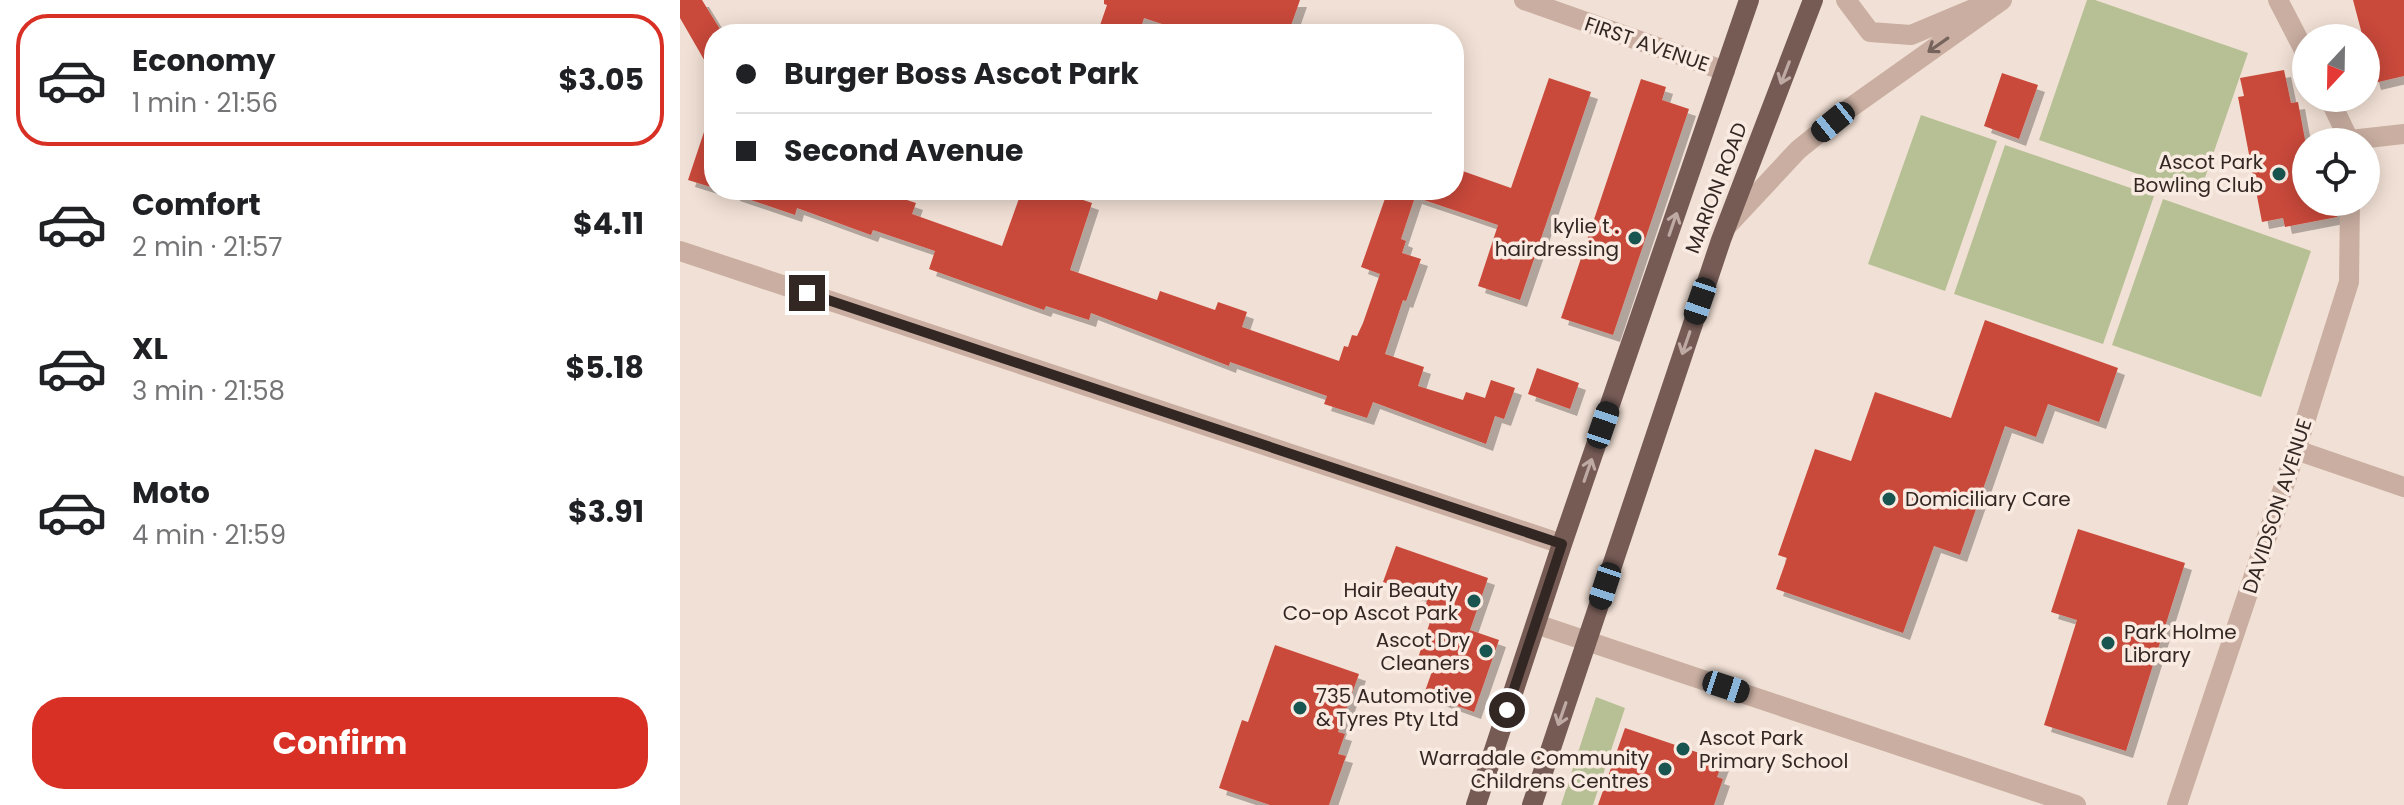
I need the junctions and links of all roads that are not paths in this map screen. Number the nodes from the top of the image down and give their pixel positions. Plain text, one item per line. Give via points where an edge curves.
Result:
1 (1524, 0) edge
2 (1749, 0) edge
3 (1813, 0) edge
4 (1846, 0) edge
5 (1993, 0) edge
6 (2002, 0) edge
7 (2278, 0) edge
8 (2292, 27) edge
9 (1725, 71) junction
10 (2404, 134) edge
11 (2380, 137) edge
12 (2350, 216) edge
13 (1726, 227) junction
14 (680, 251) edge
15 (2296, 450) junction
16 (2404, 487) edge
17 (1562, 544) junction
18 (1536, 624) junction
19 (1587, 640) junction
20 (1476, 805) edge
21 (1532, 805) edge
22 (2076, 805) edge
23 (2177, 805) edge

1 - 9 street, FIRST AVENUE
2 - 9 main road, MARION ROAD
3 -> 13 main road, MARION ROAD
4 - 5 street via 1870,32 1911,35
6 -> 13 street via 1808,142
7 - 8 street
17 -> 9 main road, MARION ROAD
10 - 11 street
12 - 15 street, DAVIDSON AVENUE via 2349,282
13 -> 19 main road, MARION ROAD
14 - 17 street
15 - 16 street
15 - 23 street, DAVIDSON AVENUE
17 - 18 main road, MARION ROAD
18 - 19 street
18 - 20 main road, MARION ROAD
19 -> 21 main road, MARION ROAD
19 - 22 street

